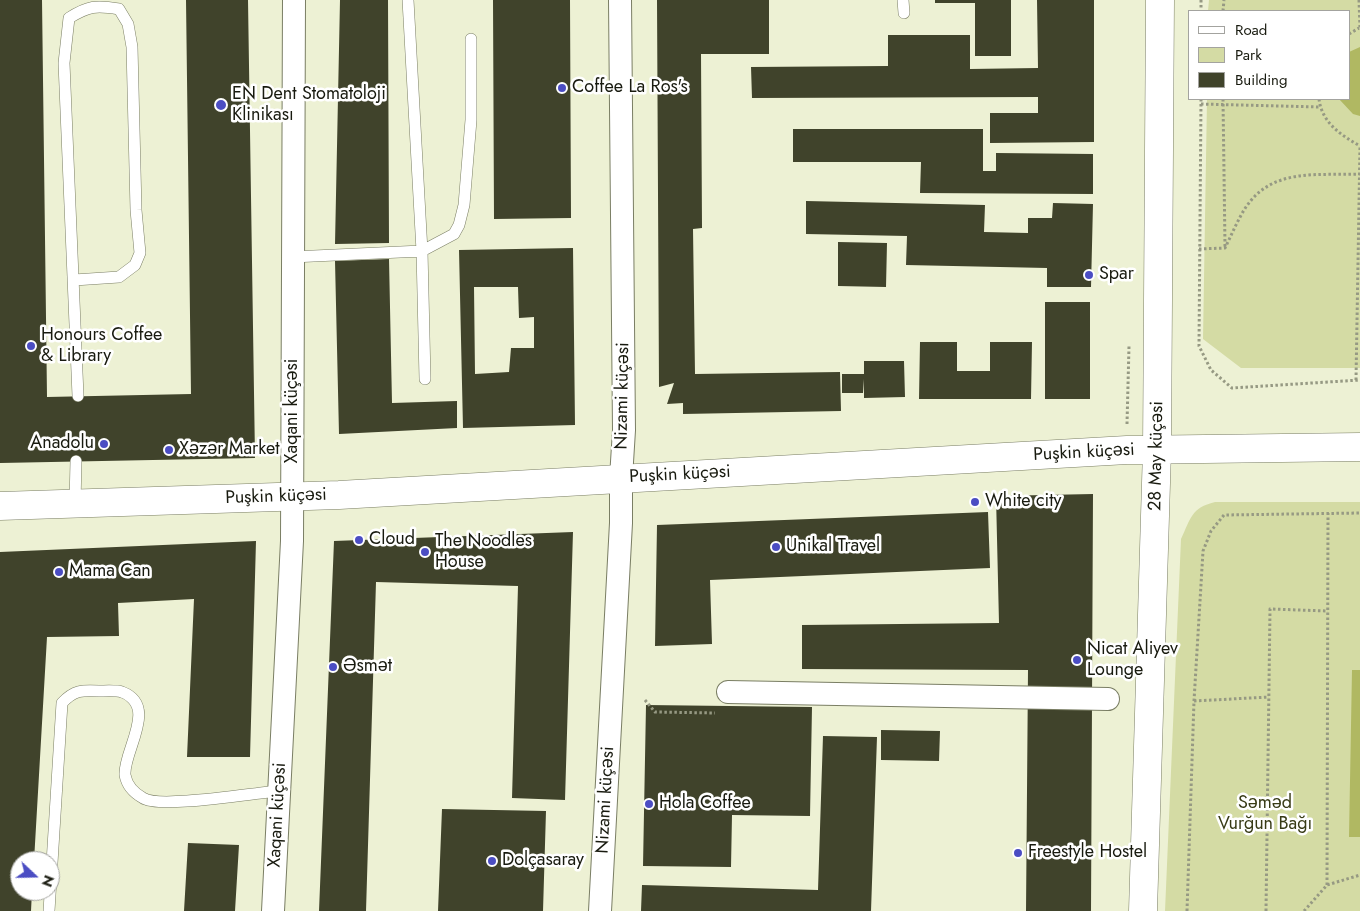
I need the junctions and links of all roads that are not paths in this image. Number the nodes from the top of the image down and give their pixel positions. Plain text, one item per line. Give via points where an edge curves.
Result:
1 (294, 0) edge
2 (408, 0) edge
3 (620, 0) edge
4 (904, 0) edge
5 (1160, 0) edge
6 (904, 13) dead end
7 (472, 39) dead end
8 (422, 251) junction
9 (292, 257) junction
10 (74, 280) junction
11 (425, 379) dead end
12 (78, 396) dead end
13 (1360, 447) edge
14 (1158, 450) junction
15 (76, 461) dead end
16 (621, 478) junction
17 (293, 496) junction
18 (75, 503) junction
19 (0, 506) edge
20 (728, 692) road end
21 (1108, 699) dead end
22 (279, 791) junction
23 (49, 911) edge
24 (273, 911) edge
25 (600, 911) edge
26 (1143, 911) edge

1 - 9 street, Xaqani küçəsi
2 - 8 lane
3 - 16 street, Nizami küçəsi via 624,430
4 - 6 lane
5 - 14 main road, 28 May küçəsi
7 - 8 lane via 471,120 460,225 454,234
8 - 9 lane
8 - 11 lane
9 - 17 street, Xaqani küçəsi
10 - 10 lane via 64,63 69,18 99,5 119,9 128,24 132,47 140,253 135,265 120,277
10 - 12 lane
13 - 14 main road, Puşkin küçəsi
14 - 16 main road, Puşkin küçəsi
14 - 26 main road, 28 May küçəsi
15 - 18 lane
16 - 17 main road, Puşkin küçəsi
16 - 25 street, Nizami küçəsi via 622,523
17 - 18 main road, Puşkin küçəsi
17 - 22 street, Xaqani küçəsi
18 - 19 main road, Puşkin küçəsi
20 - 21 street
22 - 23 lane via 168,803 145,800 130,789 125,774 139,717 136,704 122,692 78,690 70,694 62,703
22 - 24 street, Xaqani küçəsi

